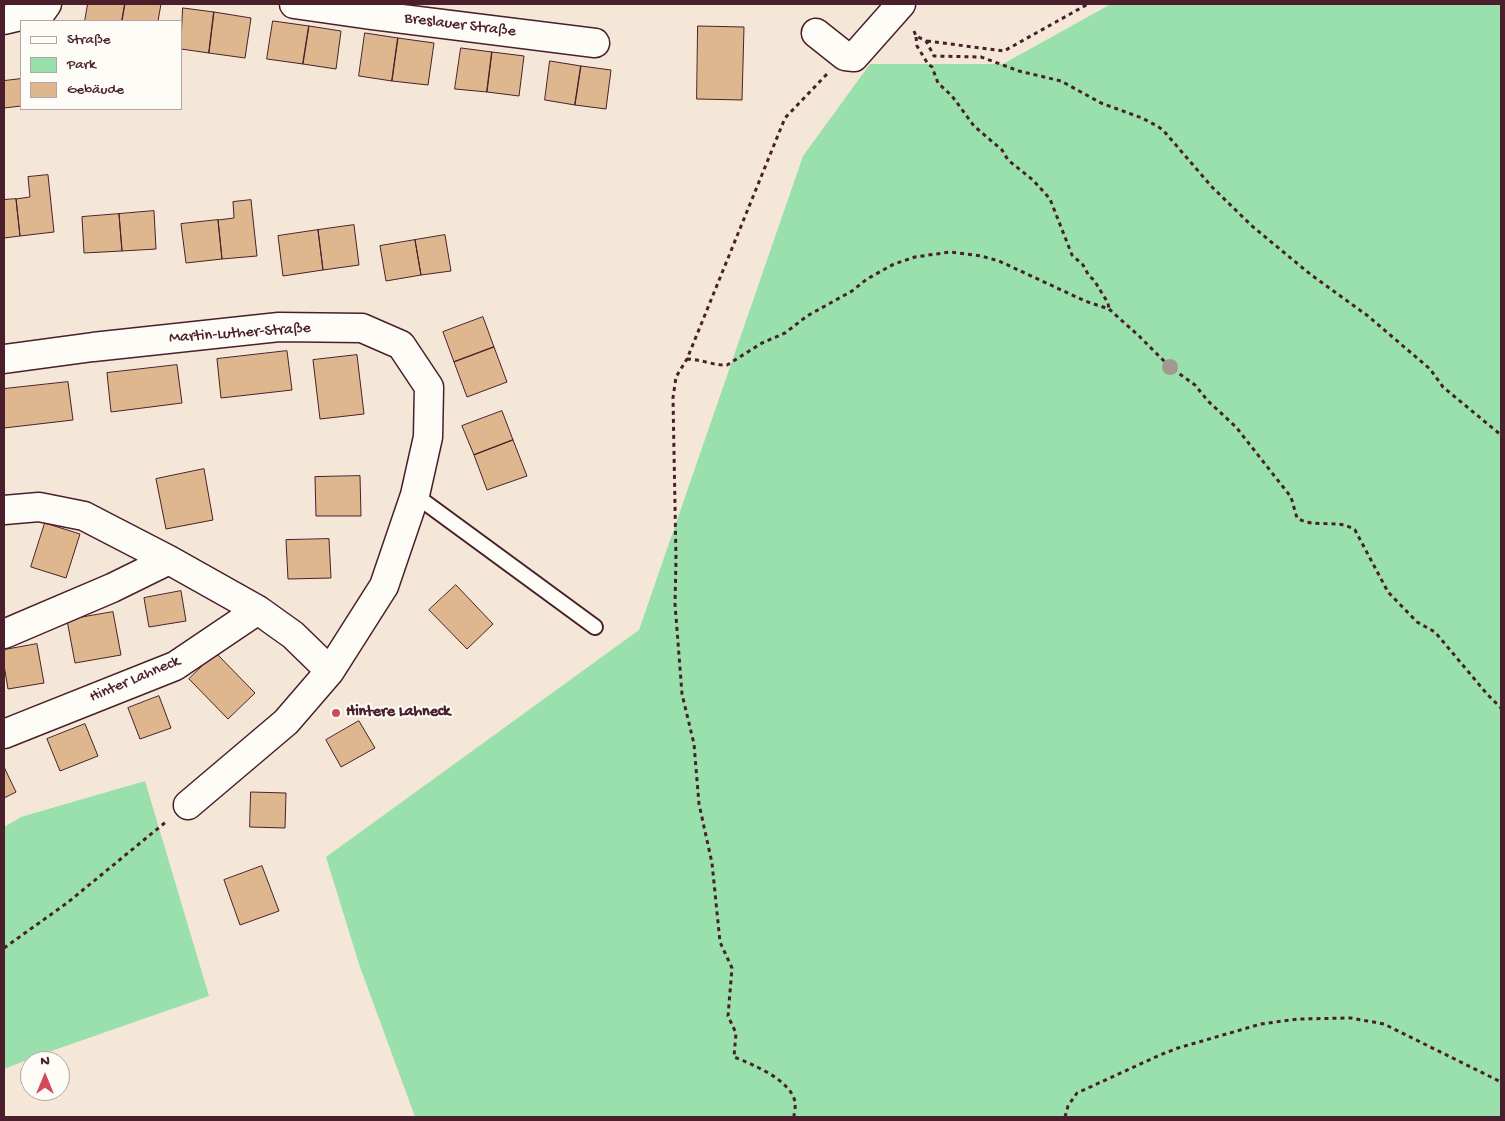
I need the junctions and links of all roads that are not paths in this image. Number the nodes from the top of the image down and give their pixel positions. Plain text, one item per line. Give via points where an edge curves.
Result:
1 (47, 4) edge
2 (294, 4) edge
3 (901, 4) edge
4 (4, 20) edge
5 (816, 33) dead end
6 (596, 42) dead end
7 (4, 359) edge
8 (415, 495) junction
9 (4, 510) edge
10 (169, 560) junction
11 (258, 610) junction
12 (595, 627) dead end
13 (4, 634) edge
14 (330, 672) junction
15 (4, 734) edge
16 (188, 805) road end

1 - 4 street via 42,10
2 - 6 street, Breslauer Straße
3 - 5 street via 854,56 845,56
7 - 8 street, Martin-Luther-Straße via 279,327 362,328 401,345 429,387 428,437
8 - 12 lane
8 - 14 street, Martin-Luther-Straße via 384,586
9 - 10 street via 39,507 84,516
10 - 11 street
10 - 13 street
11 - 14 street via 294,635
11 - 15 street, Hinter Lahneck via 175,666
14 - 16 street, Martin-Luther-Straße via 286,722

